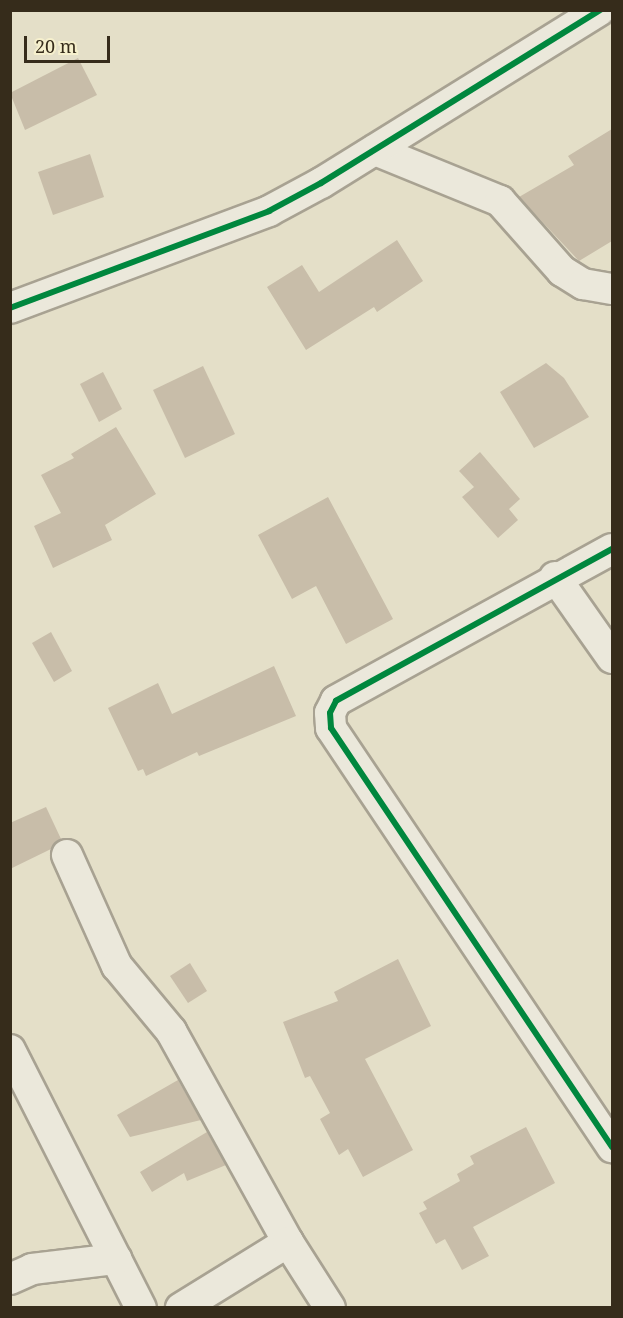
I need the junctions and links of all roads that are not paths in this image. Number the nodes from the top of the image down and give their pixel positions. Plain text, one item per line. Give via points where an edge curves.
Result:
1 (600, 10) edge
2 (375, 150) junction
3 (612, 289) edge
4 (10, 308) edge
5 (612, 549) edge
6 (555, 577) junction
7 (612, 658) edge
8 (67, 855) dead end
9 (10, 1050) edge
10 (612, 1147) edge
11 (288, 1242) junction
12 (116, 1259) junction
13 (10, 1279) edge
14 (141, 1308) edge
15 (181, 1308) edge
16 (330, 1308) edge

1 - 2 street
2 - 3 street via 500,201 562,271 583,284
2 - 4 street via 269,211
5 - 6 street
6 - 7 street
6 - 10 street via 336,701 330,713 331,728
8 - 11 street via 117,966 171,1030
9 - 12 street
11 - 15 street
11 - 16 street
12 - 13 street via 32,1269
12 - 14 street

